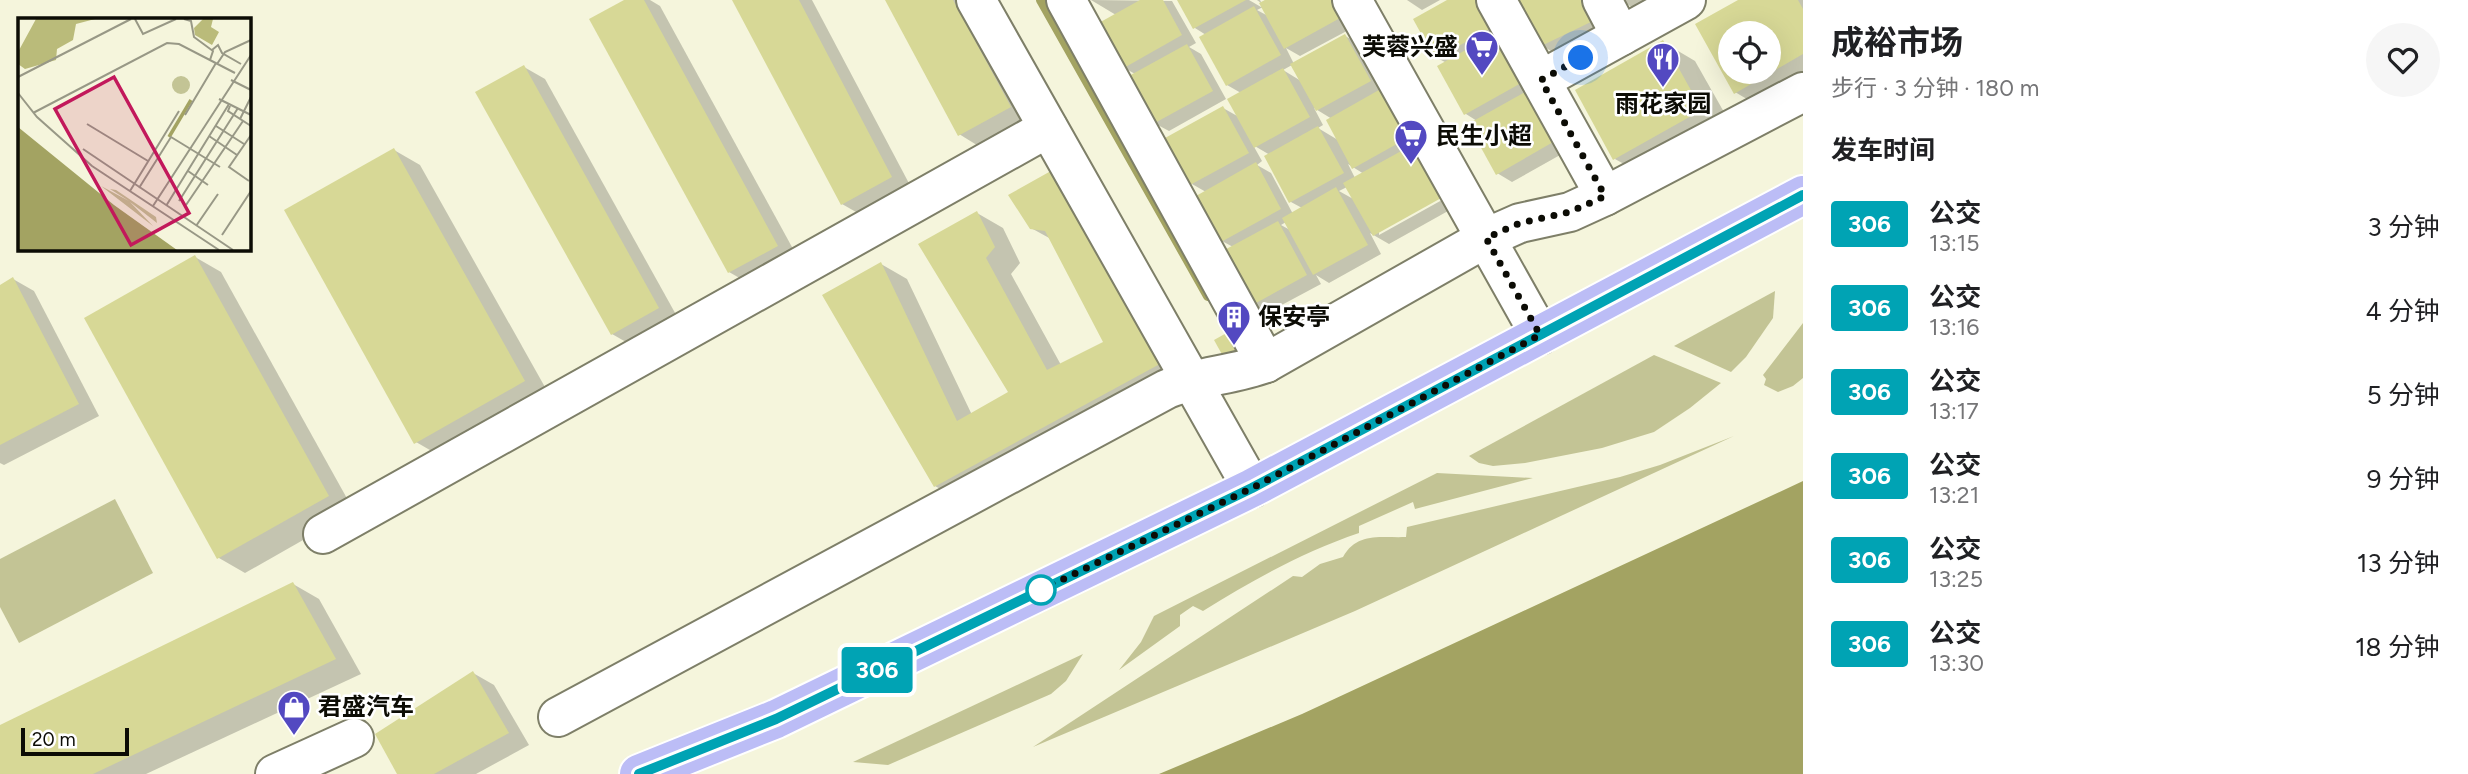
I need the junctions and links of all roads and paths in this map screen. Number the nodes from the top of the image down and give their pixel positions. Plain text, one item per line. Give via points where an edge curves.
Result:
1 (976, 0) edge
2 (1066, 0) edge
3 (1352, 0) edge
4 (1496, 0) edge
5 (1602, 0) edge
6 (1686, 0) edge
7 (1621, 36) junction
8 (1541, 80) junction
9 (1803, 92) edge
10 (1048, 128) junction
11 (1803, 195) edge
12 (1605, 196) junction
13 (1486, 238) junction
14 (1540, 335) junction
15 (1266, 363) junction
16 (1189, 380) junction
17 (1252, 488) junction
18 (323, 534) dead end
19 (558, 717) dead end
20 (354, 738) dead end
21 (275, 774) edge
22 (639, 774) edge

1 - 10 street
2 - 15 street
3 - 13 street
4 - 8 street
5 - 7 street
6 - 7 street
7 - 8 street
8 - 12 street
9 - 12 street
10 - 16 street
10 - 18 street
11 - 14 main road
12 - 13 street
13 - 14 street
13 - 15 street
14 - 17 main road
15 - 16 street
16 - 17 street
16 - 19 street
17 - 22 main road via 776,719
20 - 21 street

